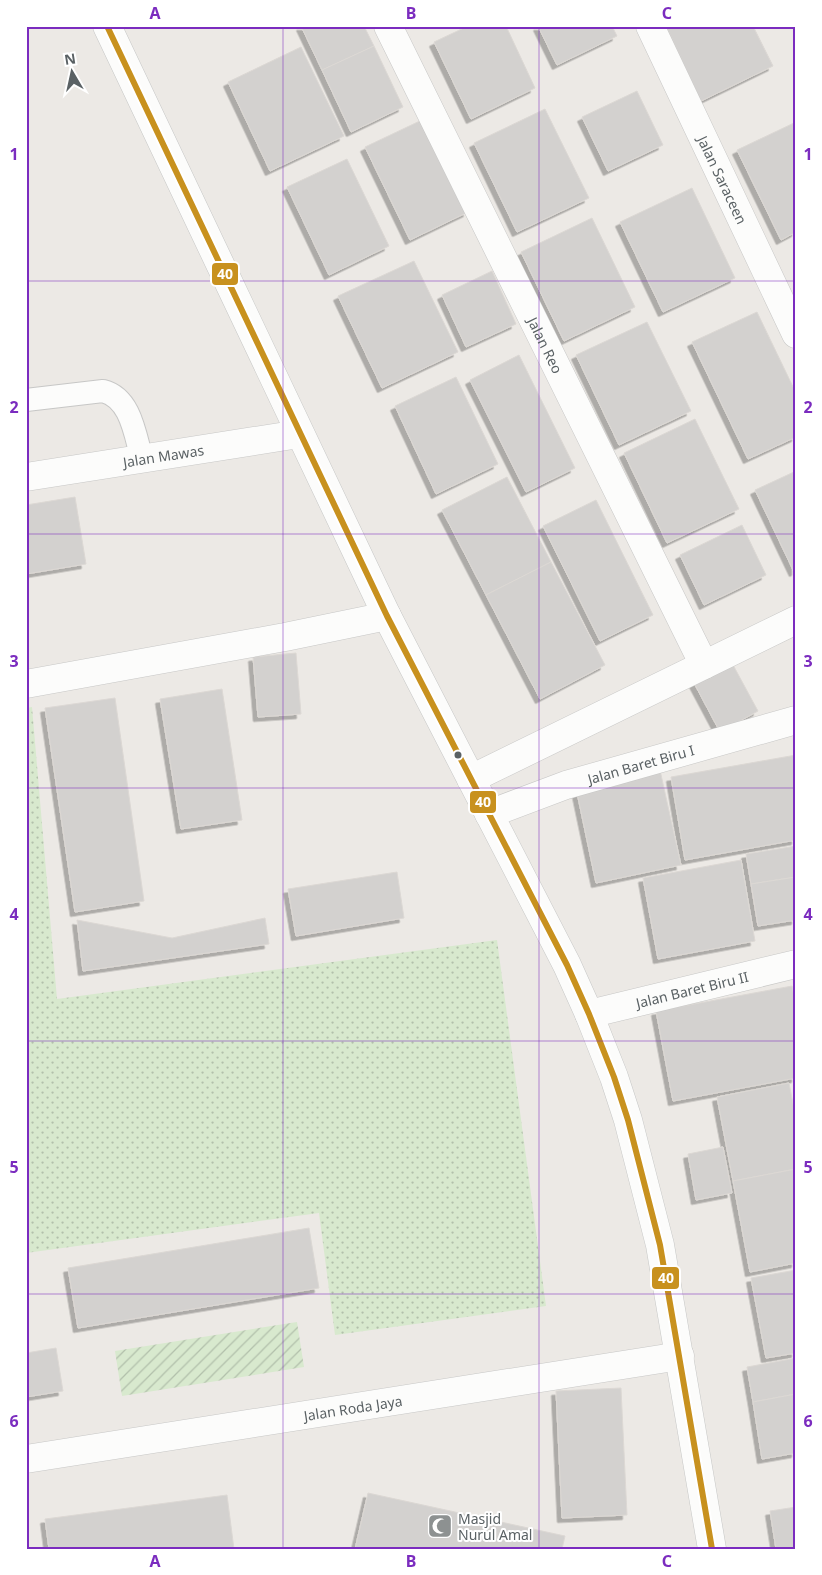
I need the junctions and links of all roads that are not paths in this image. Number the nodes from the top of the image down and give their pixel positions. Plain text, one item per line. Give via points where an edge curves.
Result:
1 (106, 26) edge
2 (388, 26) edge
3 (650, 26) edge
4 (796, 334) edge
5 (26, 400) edge
6 (299, 434) junction
7 (142, 459) junction
8 (26, 477) edge
9 (387, 616) junction
10 (796, 620) edge
11 (704, 665) junction
12 (26, 684) edge
13 (796, 720) edge
14 (471, 778) junction
15 (489, 814) junction
16 (796, 964) edge
17 (589, 1014) junction
18 (680, 1356) junction
19 (26, 1459) edge
20 (712, 1549) edge

1 - 6 street
2 - 11 street, Jalan Reo
3 - 4 street, Jalan Saraceen
5 - 7 lane via 103,391 113,394 127,410
6 - 7 street, Jalan Mawas
6 - 9 street
7 - 8 street, Jalan Mawas
9 - 12 street
9 - 14 street
10 - 11 street
11 - 14 street
13 - 15 street, Jalan Baret Biru I via 566,785
14 - 15 street
15 - 17 street
16 - 17 street, Jalan Baret Biru II
17 - 18 street via 614,1077 639,1162 660,1245
18 - 19 street, Jalan Roda Jaya
18 - 20 street

